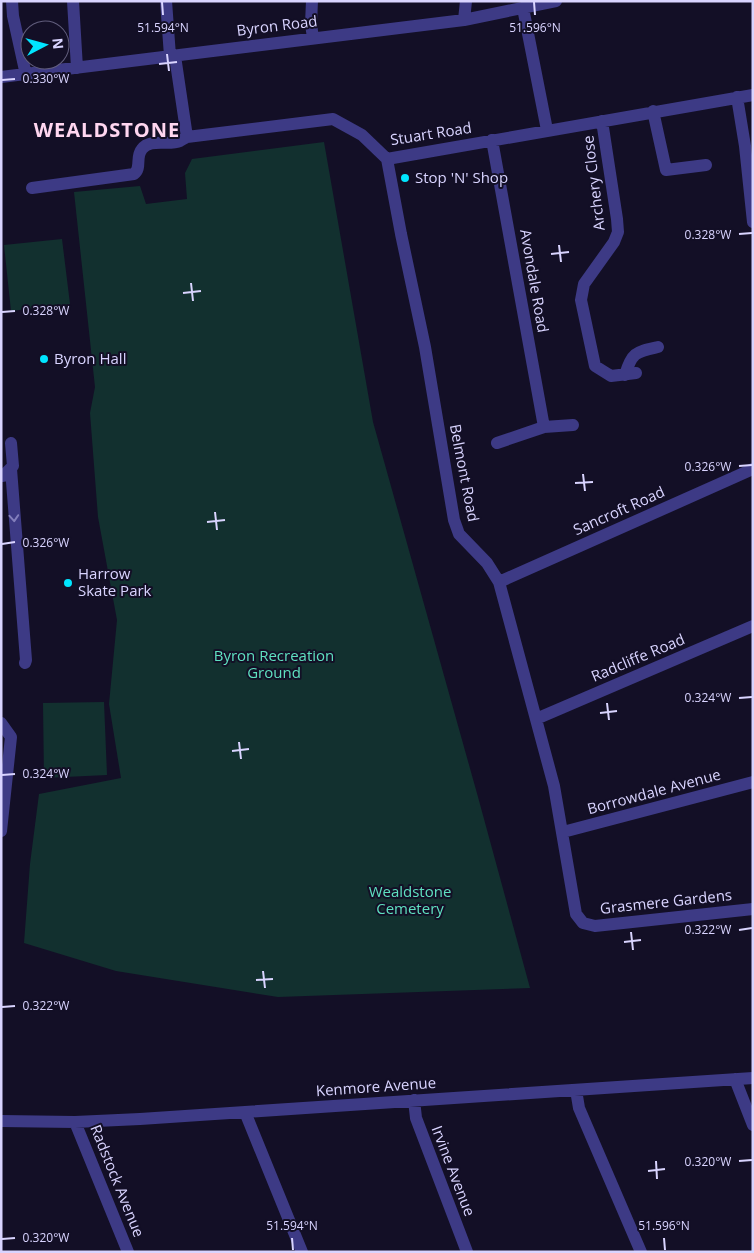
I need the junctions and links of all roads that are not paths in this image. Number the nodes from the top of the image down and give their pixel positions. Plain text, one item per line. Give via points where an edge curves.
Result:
1 (12, 1) edge
2 (72, 1) edge
3 (166, 1) edge
4 (312, 1) edge
5 (466, 1) edge
6 (556, 1) edge
7 (523, 8) junction
8 (464, 20) junction
9 (314, 38) junction
10 (173, 56) junction
11 (77, 68) junction
12 (26, 75) junction
13 (1, 77) edge
14 (753, 95) edge
15 (737, 98) junction
16 (654, 111) junction
17 (602, 121) junction
18 (547, 130) junction
19 (186, 136) junction
20 (492, 140) junction
21 (387, 159) junction
22 (706, 165) dead end
23 (32, 188) dead end
24 (753, 222) edge
25 (658, 347) dead end
26 (573, 425) dead end
27 (544, 427) junction
28 (11, 443) dead end
29 (497, 443) dead end
30 (753, 469) edge
31 (6, 472) edge
32 (499, 582) junction
33 (753, 626) edge
34 (25, 663) dead end
35 (536, 719) junction
36 (1, 723) edge
37 (753, 782) edge
38 (1, 831) edge
39 (562, 832) junction
40 (753, 909) edge
41 (583, 923) joint
42 (753, 1078) edge
43 (735, 1079) junction
44 (576, 1090) junction
45 (414, 1100) junction
46 (245, 1112) junction
47 (1, 1121) edge
48 (75, 1122) junction
49 (753, 1125) edge
50 (128, 1252) edge
51 (302, 1252) edge
52 (467, 1252) edge
53 (641, 1252) edge

1 - 12 street
2 - 11 street
3 - 10 street
4 - 9 street
5 - 8 street
6 - 7 street, Byron Road
7 - 8 street, Byron Road
7 - 18 street
8 - 9 street, Byron Road
9 - 10 street, Byron Road
10 - 11 street, Byron Road
10 - 19 street
11 - 12 street, Byron Road
12 - 13 street, Byron Road
14 - 15 street, Stuart Road
15 - 16 street, Stuart Road
15 - 24 street
16 - 17 street, Stuart Road
16 - 22 street via 666,170
17 - 18 street, Stuart Road
17 - 25 street, Archery Close via 618,232 584,284 581,300 595,366 611,376 630,374 629,360 634,354
18 - 20 street, Stuart Road
19 - 21 street, Stuart Road via 333,119 362,135
19 - 23 street, Stuart Road via 179,142 150,144 142,148 134,174
20 - 21 street, Stuart Road
20 - 27 street, Avondale Road
21 - 32 street, Belmont Road via 425,347 454,520 459,534 487,563
26 - 27 street
27 - 29 street
28 - 31 street via 13,466
30 - 32 street, Sancroft Road
31 -> 34 street
32 - 35 street, Belmont Road
33 - 35 street, Radcliffe Road
35 - 39 street, Belmont Road via 554,786
36 - 38 street via 10,737
37 - 39 street, Borrowdale Avenue
39 - 41 street, Belmont Road via 576,914
40 - 41 street, Grasmere Gardens via 595,926
42 - 43 street, Kenmore Avenue
43 - 44 street, Kenmore Avenue
43 - 49 street
44 - 45 street, Kenmore Avenue
44 - 53 street via 578,1108
45 - 46 street, Kenmore Avenue
45 - 52 street, Irvine Avenue via 416,1118
46 - 48 street, Kenmore Avenue
46 - 51 street
47 - 48 street, Kenmore Avenue
48 - 50 street, Radstock Avenue

